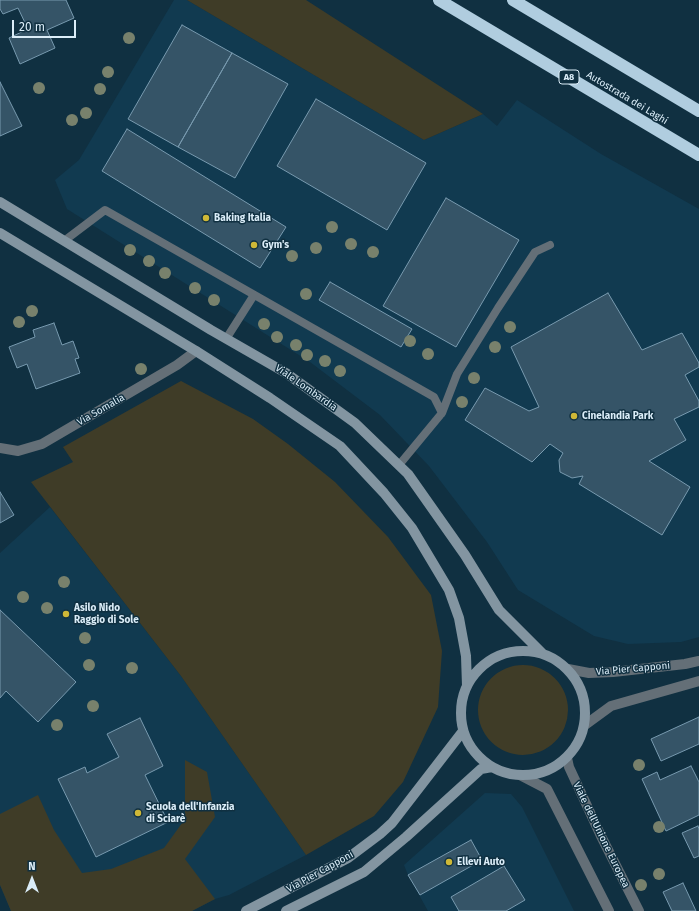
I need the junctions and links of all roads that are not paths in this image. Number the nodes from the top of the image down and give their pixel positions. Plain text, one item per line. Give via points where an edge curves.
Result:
1 (439, 0) edge
2 (513, 0) edge
3 (699, 111) edge
4 (699, 155) edge
5 (0, 202) edge
6 (0, 233) edge
7 (64, 241) junction
8 (550, 245) dead end
9 (254, 295) junction
10 (226, 339) junction
11 (196, 351) junction
12 (442, 413) junction
13 (0, 448) edge
14 (399, 465) junction
15 (543, 654) junction
16 (699, 661) edge
17 (568, 669) junction
18 (699, 681) edge
19 (467, 686) junction
20 (585, 725) junction
21 (463, 731) junction
22 (567, 758) junction
23 (492, 767) junction
24 (520, 775) junction
25 (246, 911) edge
26 (286, 911) edge
27 (609, 911) edge
28 (639, 911) edge

1 - 4 highway, Autostrada dei Laghi / A8
2 - 3 highway
5 - 7 main road, Viale Lombardia
6 - 11 main road
7 - 9 lane via 105,210
7 - 10 main road, Viale Lombardia
8 - 12 lane via 535,252 498,308 457,374
9 - 10 lane
9 - 12 lane via 434,398
10 - 14 main road, Viale Lombardia via 286,373 355,423
11 - 13 street, Via Somalia via 177,365 42,444 18,451
11 - 19 main road via 340,446 412,528 449,590 459,618 466,656
12 - 14 lane
14 - 15 main road, Viale Lombardia via 465,555 499,610
15 - 17 main road
15 - 19 main road via 521,650 499,655 480,668
16 - 17 street, Via Pier Capponi via 613,672 589,673
17 - 20 main road via 581,689 585,701
18 - 20 street via 611,706
19 - 21 main road via 461,708
20 - 22 main road
21 - 23 main road via 474,752
21 - 25 main road, Via Pier Capponi via 392,823 380,834 348,858
22 - 24 main road via 553,768 537,774
22 - 28 street, Viale dell'Unione Europea via 601,836
23 - 24 main road via 505,773
23 - 26 main road, Via Pier Capponi via 481,769 364,872
24 - 27 street via 547,789

